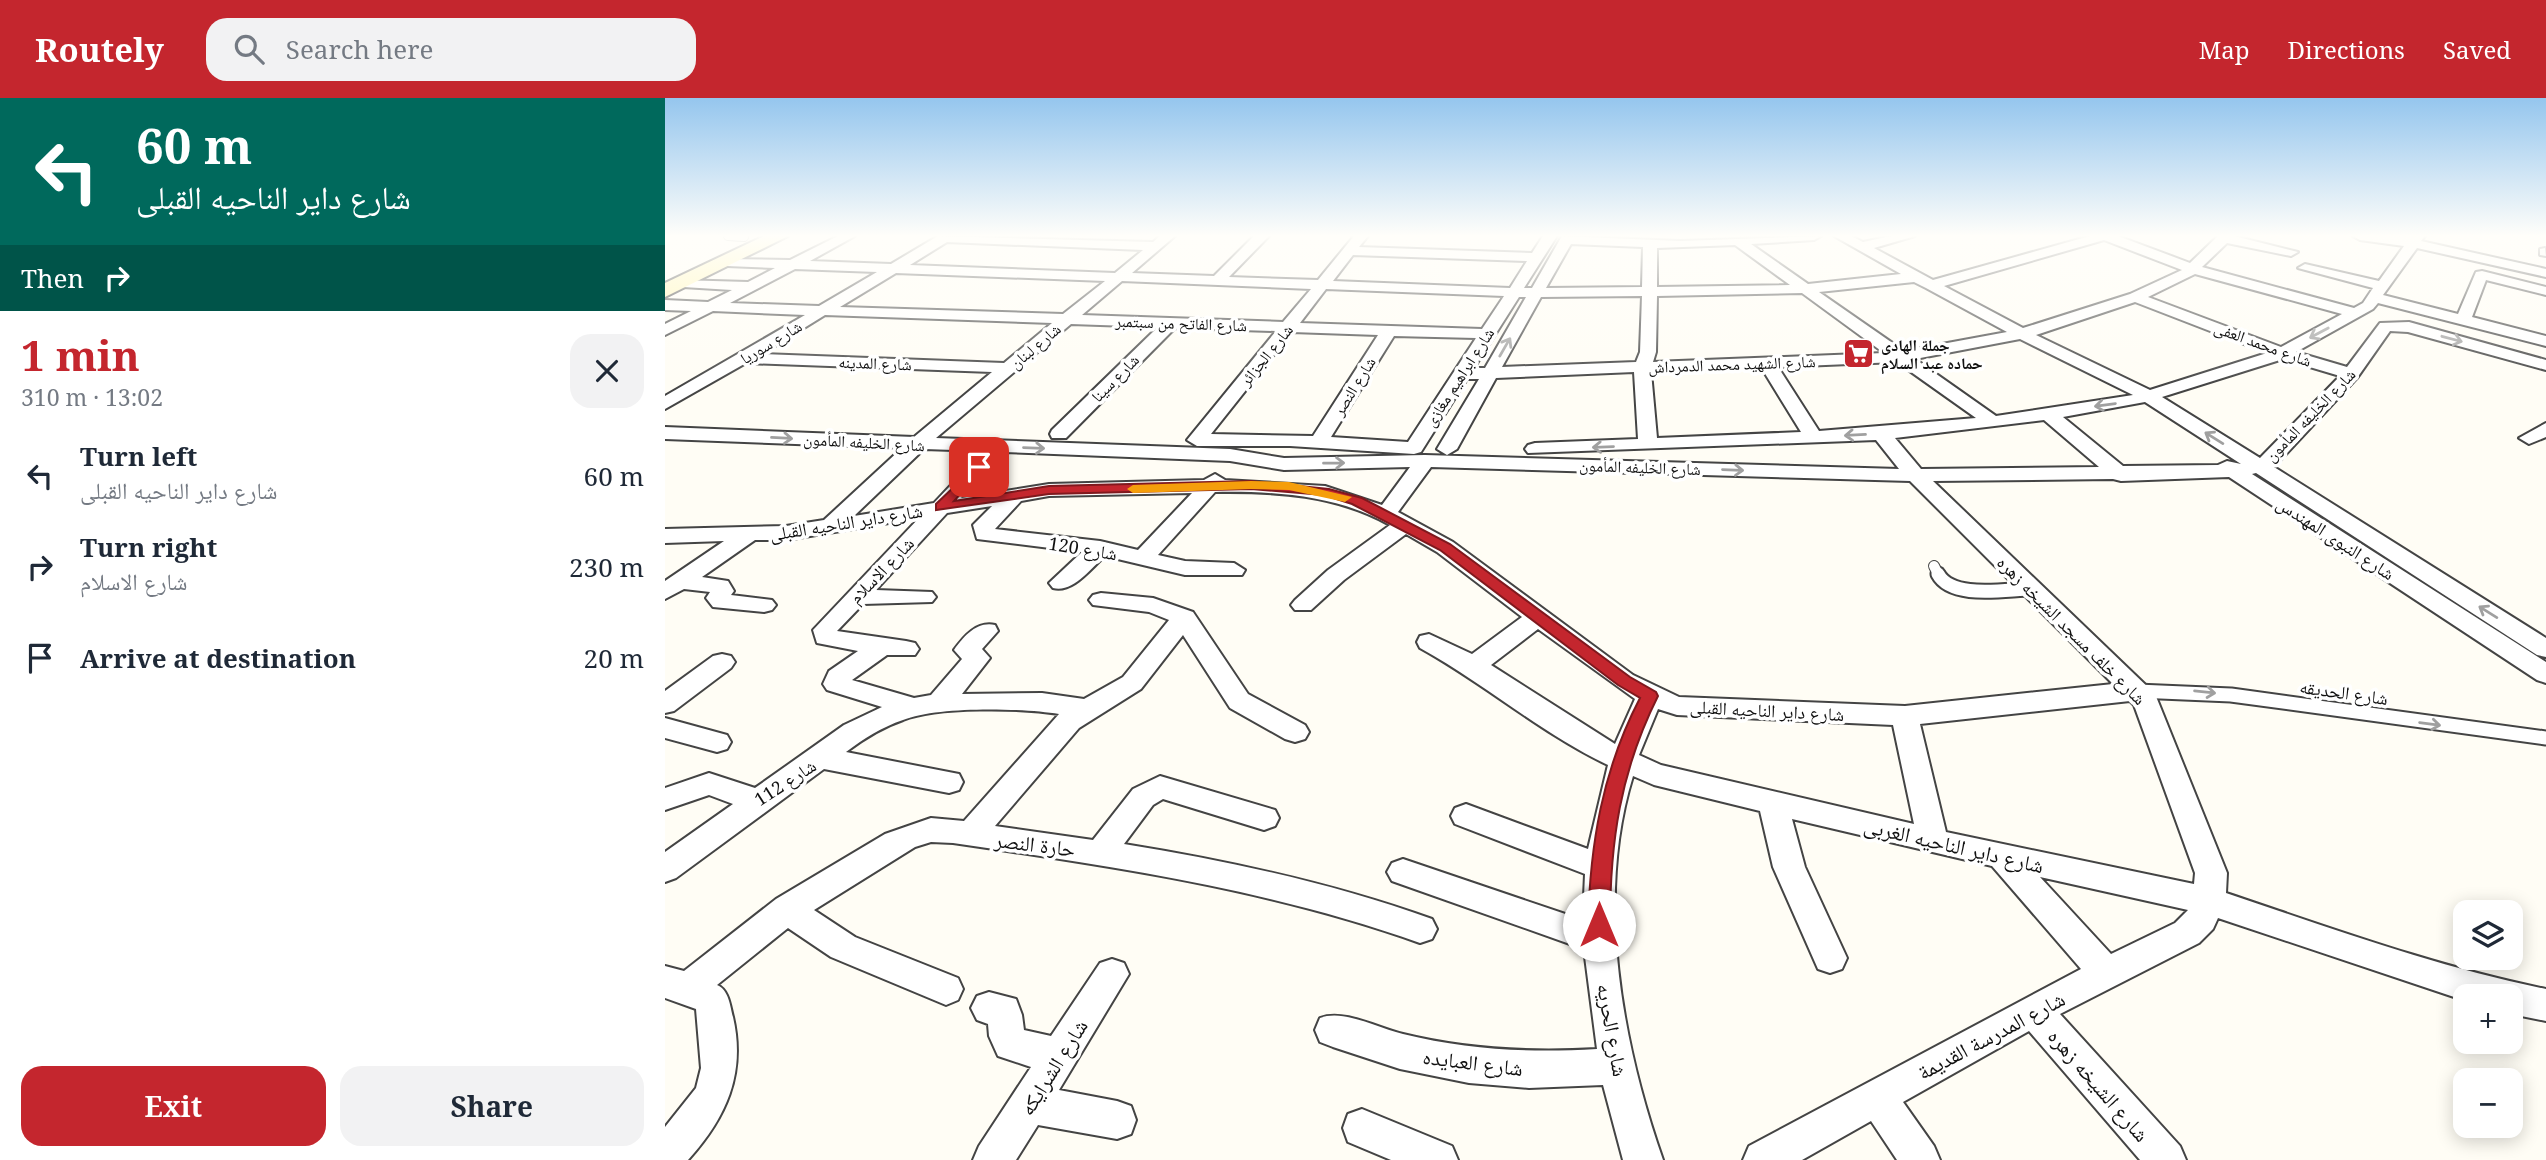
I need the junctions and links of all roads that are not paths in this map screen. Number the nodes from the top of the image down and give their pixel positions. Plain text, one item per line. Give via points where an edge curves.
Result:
1 (743, 286) edge
2 (750, 286) joint
3 (865, 286) edge
4 (1108, 286) edge
5 (1310, 286) edge
6 (1322, 286) junction
7 (1519, 286) edge
8 (1540, 286) edge
9 (1649, 286) edge
10 (1800, 286) edge
11 (1856, 286) edge
12 (1932, 286) edge
13 (2159, 286) edge
14 (2255, 286) edge
15 (2361, 286) edge
16 (2382, 286) edge
17 (2471, 286) edge
18 (2524, 286) edge
19 (1805, 289) junction
20 (2378, 291) junction
21 (2546, 291) edge
22 (1514, 293) junction
23 (1536, 293) junction
24 (1649, 293) junction
25 (2135, 297) junction
26 (665, 305) edge
27 (710, 306) junction
28 (823, 310) junction
29 (2356, 313) junction
30 (2464, 318) junction
31 (1067, 319) junction
32 (1171, 323) junction
33 (670, 325) edge
34 (1288, 327) junction
35 (1389, 331) junction
36 (1486, 334) junction
37 (2022, 334) junction
38 (2546, 341) edge
39 (2282, 353) junction
40 (1901, 357) junction
41 (743, 358) junction
42 (1766, 362) junction
43 (2546, 365) edge
44 (1008, 368) junction
45 (1642, 368) junction
46 (1491, 372) junction
47 (1462, 373) junction
48 (2351, 374) junction
49 (2150, 397) junction
50 (665, 404) edge
51 (2047, 413) junction
52 (665, 418) edge
53 (1993, 422) junction
54 (935, 428) junction
55 (665, 433) edge
56 (1059, 434) junction
57 (1881, 434) junction
58 (1814, 438) junction
59 (1197, 440) junction
60 (1290, 440) junction
61 (1319, 441) junction
62 (917, 444) junction
63 (1648, 445) junction
64 (998, 447) junction
65 (1447, 449) junction
66 (1081, 450) junction
67 (1419, 454) junction
68 (1230, 455) junction
69 (1283, 464) junction
70 (2259, 467) junction
71 (2234, 471) junction
72 (1915, 475) junction
73 (2121, 475) junction
74 (1211, 487) junction
75 (1049, 490) junction
76 (1015, 495) junction
77 (941, 507) junction
78 (1396, 519) junction
79 (829, 527) junction
80 (748, 535) junction
81 (665, 536) edge
82 (1100, 548) junction
83 (1142, 559) junction
84 (1934, 566) dead end
85 (1234, 570) dead end
86 (1061, 583) dead end
87 (673, 587) edge
88 (2033, 589) junction
89 (856, 597) junction
90 (924, 597) dead end
91 (1101, 600) dead end
92 (764, 605) dead end
93 (1303, 605) dead end
94 (1184, 617) junction
95 (1539, 617) junction
96 (986, 631) dead end
97 (1429, 642) dead end
98 (894, 648) joint
99 (2546, 649) edge
100 (722, 663) dead end
101 (1473, 666) junction
102 (2546, 674) edge
103 (2137, 691) junction
104 (1650, 696) junction
105 (665, 704) edge
106 (925, 705) junction
107 (1085, 709) junction
108 (1905, 716) junction
109 (665, 728) edge
110 (1295, 732) dead end
111 (2546, 738) edge
112 (717, 742) dead end
113 (822, 758) junction
114 (1624, 762) junction
115 (949, 782) dead end
116 (665, 799) edge
117 (757, 800) junction
118 (1773, 803) junction
119 (1465, 816) dead end
120 (1264, 818) dead end
121 (969, 835) junction
122 (1933, 841) junction
123 (1101, 852) junction
124 (2002, 856) junction
125 (1600, 866) junction
126 (665, 869) edge
127 (1403, 872) dead end
128 (2209, 901) junction
129 (787, 909) junction
130 (1420, 929) dead end
131 (1600, 940) junction
132 (1830, 958) dead end
133 (1112, 974) dead end
134 (2107, 974) junction
135 (2460, 984) edge
136 (677, 985) edge
137 (946, 989) dead end
138 (2523, 1000) edge
139 (2546, 1005) edge
140 (989, 1008) dead end
141 (2033, 1010) junction
142 (1333, 1030) dead end
143 (1059, 1056) junction
144 (1618, 1066) junction
145 (1877, 1097) junction
146 (1029, 1104) junction
147 (1117, 1120) dead end
148 (1362, 1128) dead end
149 (665, 1156) edge
150 (993, 1160) edge
151 (1438, 1160) edge
152 (1643, 1160) edge
153 (1763, 1160) edge
154 (1920, 1160) edge
155 (2166, 1160) edge

1 - 2 street
2 - 27 street
3 - 28 street, شارع سوريا
4 - 31 street, شارع لبنان
5 - 6 street
6 - 22 street
6 - 34 street, شارع الجزائر
7 - 22 street, شارع ابراهيم مغازى
8 - 23 street, شارع ابراهيم مغازى
9 - 24 street
10 - 19 street
11 - 19 street
12 - 37 street, شارع النبوى المهندس
13 - 25 street, شارع الشهيد محمد الدمرداش
14 - 29 street
15 - 20 street
16 - 20 street, شارع الخليفه المأمون
17 - 30 street
18 - 21 street
19 - 24 street
19 - 40 street
20 - 29 street, شارع الخليفه المأمون
20 - 30 street
22 - 23 street
22 - 36 street, شارع ابراهيم مغازى
23 - 24 street
46 -> 23 street, شارع ابراهيم مغازى
24 - 45 street via 1648,358
25 - 37 street, شارع الشهيد محمد الدمرداش
25 - 39 street, شارع محمد العفى
26 - 27 street, شارع الفاتح من سبتمبر
27 - 28 street, شارع الفاتح من سبتمبر
27 - 33 street
28 - 31 street, شارع الفاتح من سبتمبر
28 - 41 street, شارع سوريا
29 -> 39 street, شارع الخليفه المأمون
30 - 38 street
31 - 32 street, شارع الفاتح من سبتمبر
31 - 44 street, شارع لبنان
32 - 34 street, شارع الفاتح من سبتمبر
32 - 56 street, شارع سينا
34 - 35 street, شارع الفاتح من سبتمبر
34 - 59 street, شارع الجزائر
35 - 36 street, شارع الفاتح من سبتمبر
35 - 61 street, شارع النصر
36 - 47 street, شارع ابراهيم مغازى
37 - 40 street, شارع الشهيد محمد الدمرداش
37 - 49 street, شارع النبوى المهندس
39 - 48 street, شارع محمد العفى
39 - 49 street, شارع الخليفه المأمون
40 - 42 street, شارع الشهيد محمد الدمرداش
40 - 53 street
41 - 44 street, شارع المدينه
41 - 50 street, شارع سوريا
42 - 45 street, شارع الشهيد محمد الدمرداش
42 - 58 street
48 -> 43 street, شارع الخليفه المأمون via 2386,326 2396,325
44 - 54 street, شارع لبنان
45 - 46 street, شارع الشهيد محمد الدمرداش
45 - 63 street
46 - 47 street, شارع الشهيد محمد الدمرداش
46 - 65 street, شارع ابراهيم مغازى
47 - 67 street, شارع ابراهيم مغازى
48 - 70 street, شارع الخليفه المأمون via 2272,460
49 -> 51 street, شارع الخليفه المأمون
70 -> 49 street, شارع النبوى المهندس
49 - 71 street, شارع النبوى المهندس via 2142,401 2144,411
51 - 53 street, شارع الخليفه المأمون
51 - 73 street
52 - 54 street, شارع الخليفه المأمون
53 - 57 street, شارع الخليفه المأمون
54 - 56 street, شارع الخليفه المأمون
54 - 62 street, شارع لبنان
55 -> 62 street, شارع الخليفه المأمون
56 - 59 street, شارع الخليفه المأمون
57 -> 58 street, شارع الخليفه المأمون
57 - 72 street, شارع خلف مسجد الشيخه زهره
58 - 63 street, شارع الخليفه المأمون
59 - 60 street, شارع الخليفه المأمون
60 - 61 street, شارع الخليفه المأمون
60 - 69 street via 1272,452
61 - 67 street, شارع الخليفه المأمون
62 - 64 street, شارع الخليفه المأمون
62 - 79 street, شارع لبنان
63 -> 65 street, شارع الخليفه المأمون
64 -> 66 street, شارع الخليفه المأمون
64 - 77 street, شارع الاسلام
65 - 67 street, شارع الخليفه المأمون
66 - 68 street, شارع الخليفه المأمون
66 - 75 street
69 -> 67 street, شارع الخليفه المأمون
67 -> 72 street, شارع الخليفه المأمون
67 - 78 street, شارع ابراهيم مغازى
68 - 69 street, شارع الخليفه المأمون
68 - 74 street
70 - 71 street, شارع الخليفه المأمون
99 -> 70 street, شارع النبوى المهندس
71 - 73 street, شارع الخليفه المأمون
71 - 102 street, شارع النبوى المهندس
72 - 73 street, شارع الخليفه المأمون
72 - 88 street, شارع خلف مسجد الشيخه زهره
74 - 75 street, شارع داير الناحيه القبلى
74 - 78 street, شارع داير الناحيه القبلى via 1251,485 1325,492
74 - 83 street
75 - 76 street, شارع داير الناحيه القبلى
76 - 77 street, شارع داير الناحيه القبلى
76 - 82 street, شارع 120 via 984,525 985,534
77 - 79 street, شارع داير الناحيه القبلى
77 - 89 street, شارع الاسلام
78 - 93 street, شارع ابراهيم مغازى
78 - 95 street, شارع داير الناحيه القبلى via 1445,547
79 - 80 street, شارع داير الناحيه القبلى
80 - 81 street, شارع داير الناحيه القبلى
80 - 87 street
82 - 83 street, شارع 120
82 - 86 street
83 - 85 street, شارع 120 via 1185,568
84 - 88 lane via 1942,580 1963,590
87 - 92 street via 720,586 721,602
88 - 103 street, شارع خلف مسجد الشيخه زهره
89 - 90 street
89 - 98 street, شارع الاسلام via 827,626 826,637
91 - 94 street via 1153,605
94 - 107 street via 1132,683
94 - 110 street via 1239,701
95 - 101 street
95 - 104 street, شارع داير الناحيه القبلى
96 - 106 street via 967,650 977,657
97 - 101 street, شارع داير الناحيه الغربى
98 - 106 street, شارع 112 via 838,677 836,684
100 - 105 street
101 - 114 street, شارع داير الناحيه الغربى
103 - 108 street, شارع داير الناحيه القبلى
103 -> 111 lane, شارع الحديقه via 2231,695
103 - 128 street, شارع خلف مسجد الشيخه زهره via 2154,715 2208,858
104 - 108 street, شارع داير الناحيه القبلى via 1693,709
104 - 114 street, شارع الحريه via 1633,729
106 - 107 street, شارع 112 via 1042,702
106 - 113 street, شارع 112 via 867,724
107 - 121 street via 1069,721
108 - 122 street
109 - 112 street
113 - 115 street
113 - 117 street, شارع 112
114 - 118 street, شارع داير الناحيه الغربى via 1686,784
114 - 125 street, شارع الحريه via 1611,796
116 - 117 street via 709,784
117 - 126 street, شارع 112
118 - 122 street, شارع داير الناحيه الغربى
118 - 132 street via 1789,867
119 - 125 street
120 - 123 street via 1160,787 1143,797
121 - 123 street, حارة النصر
121 - 129 street, حارة النصر via 934,830 911,835
122 - 124 street, شارع داير الناحيه الغربى
123 - 130 street, حارة النصر via 1286,886
124 - 128 street, شارع داير الناحيه الغربى
124 - 134 street
125 - 131 street, شارع الحريه
127 - 131 street
128 - 134 street, شارع المدرسة القديمة via 2201,919 2187,933
128 - 135 street, شارع داير الناحيه الغربى
129 - 136 street, حارة النصر
129 - 137 street via 843,947
131 - 144 street, شارع الحريه
133 - 143 street, شارع الشرايكه
134 - 141 street, شارع المدرسة القديمة
136 - 149 street via 711,999 722,1040 722,1061 707,1105
138 - 139 street
140 - 143 street via 997,1008 1006,1017 1004,1033 1011,1044
141 - 145 street, شارع المدرسة القديمة
141 - 155 street, شارع الشيخه زهره
142 - 144 street, شارع العبايده via 1375,1045 1468,1065 1517,1070
143 - 146 street, شارع الشرايكه
144 - 152 street, شارع الحريه
145 - 153 street, شارع المدرسة القديمة
145 - 154 street
146 - 147 street
146 - 150 street, شارع الشرايكه
148 - 151 street

